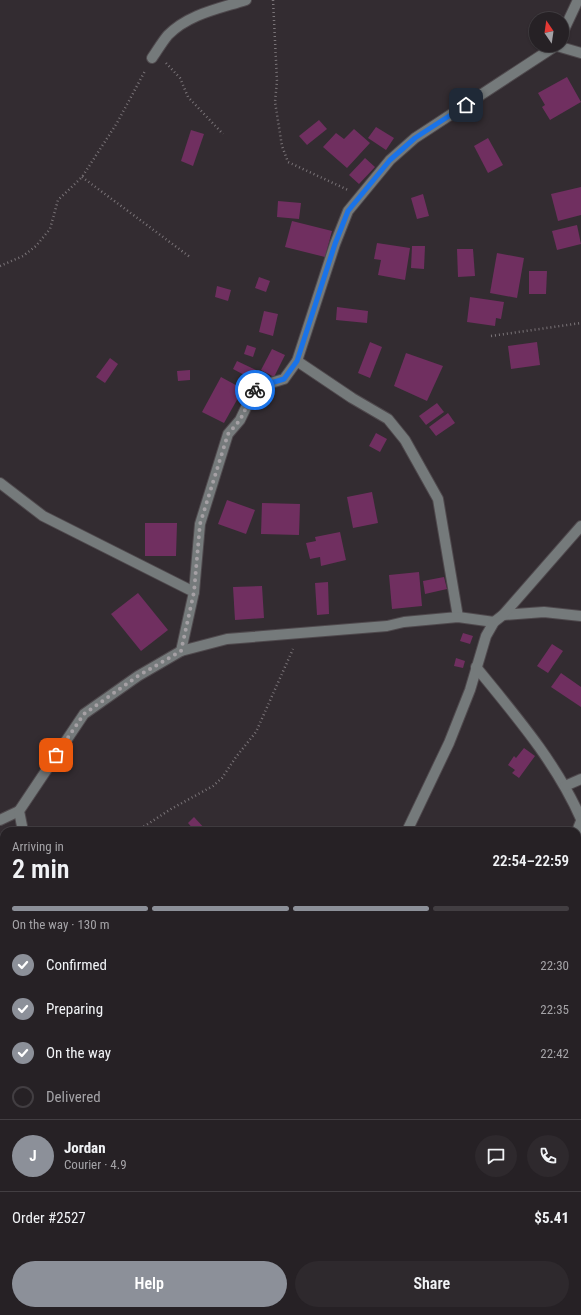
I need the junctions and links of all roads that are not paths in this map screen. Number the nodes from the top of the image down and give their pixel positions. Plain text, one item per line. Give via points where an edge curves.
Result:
1 (246, 0) edge
2 (578, 0) edge
3 (569, 19) edge
4 (569, 50) edge
5 (546, 52) edge
6 (581, 53) edge
7 (154, 56) road end
8 (297, 361) junction
9 (0, 483) edge
10 (581, 526) edge
11 (194, 592) junction
12 (503, 615) junction
13 (581, 616) edge
14 (458, 617) junction
15 (494, 622) junction
16 (181, 651) junction
17 (476, 667) junction
18 (581, 779) edge
19 (565, 786) junction
20 (19, 811) junction
21 (0, 820) edge
22 (581, 820) edge
23 (22, 827) edge
24 (409, 827) edge

1 - 7 street via 183,22 167,36
2 - 3 street
4 - 6 street
5 - 8 street via 415,138 390,160 360,196 348,211 335,244
8 - 11 street via 284,379 261,386 254,391 240,420 228,434 200,524
8 - 14 street via 388,419 405,440 438,499
9 - 11 street via 43,516
10 - 12 street
11 - 16 street
12 - 13 street via 544,612
12 - 15 street
14 - 15 street
14 - 16 street via 387,626 228,638
15 - 17 street via 486,636
16 - 20 street via 138,676 84,714
17 - 19 street via 531,734
17 - 24 street via 449,743
18 - 19 street
19 - 22 street
20 - 21 street
20 - 23 street

